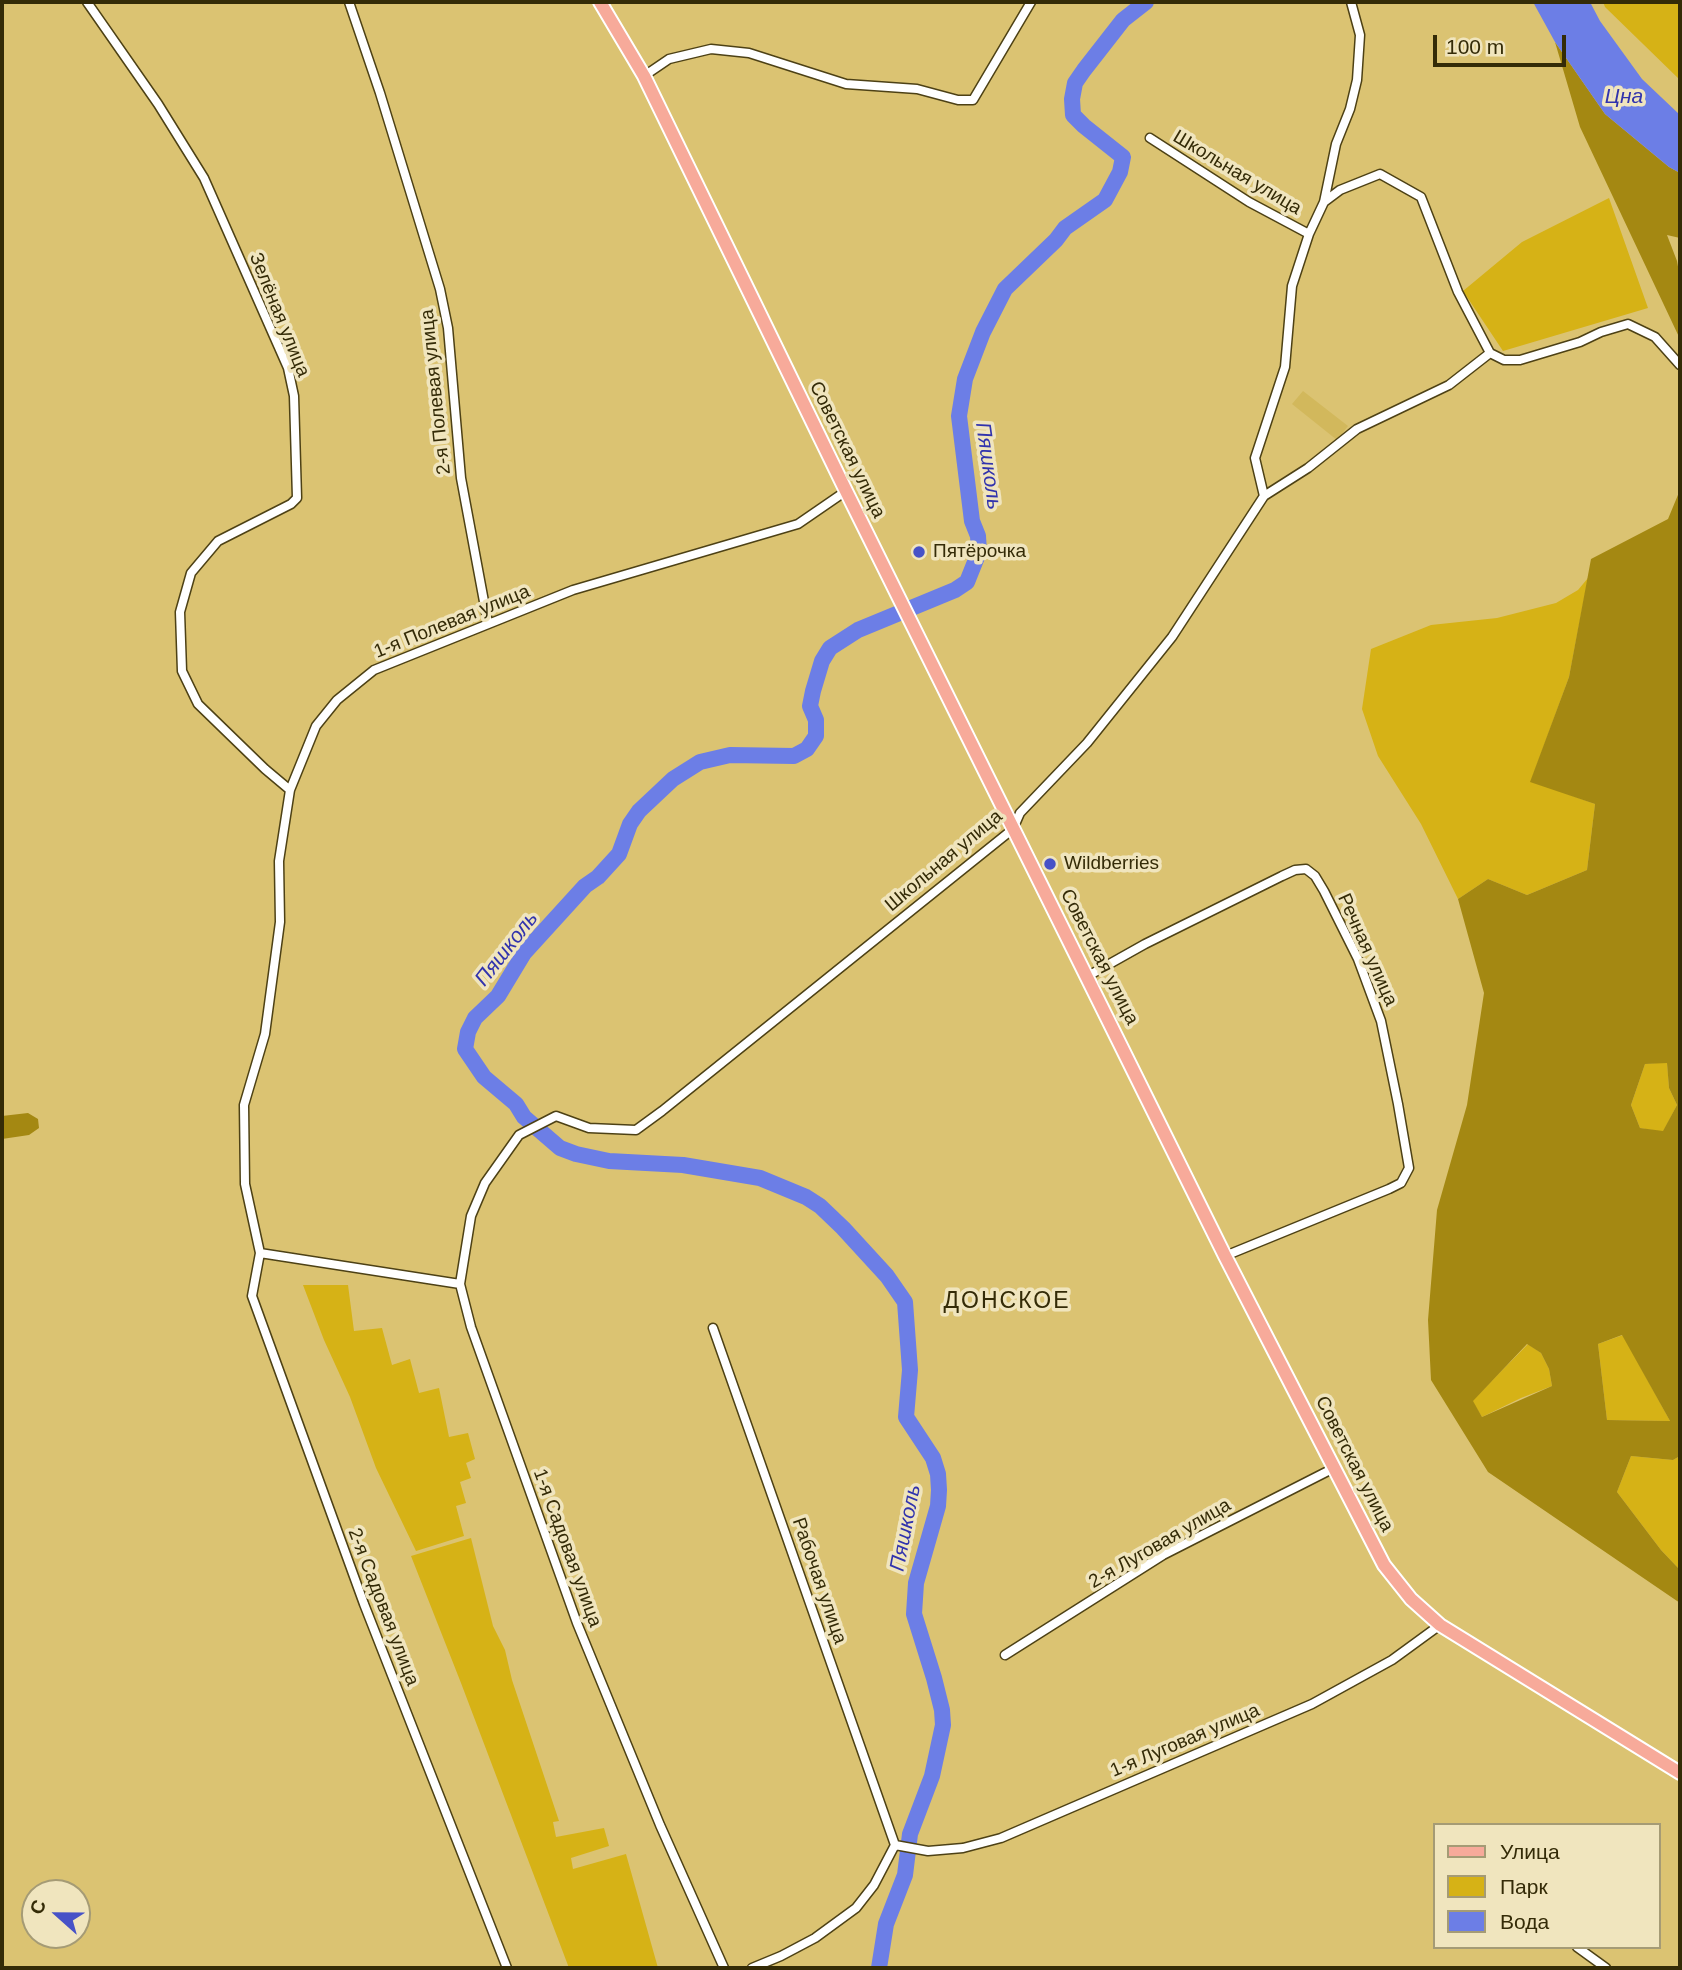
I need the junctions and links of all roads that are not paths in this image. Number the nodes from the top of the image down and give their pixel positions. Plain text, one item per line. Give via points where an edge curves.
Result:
1 (87, 2) edge
2 (349, 2) edge
3 (600, 2) edge
4 (1031, 2) edge
5 (1351, 2) edge
6 (644, 76) junction
7 (1150, 138) dead end
8 (1324, 202) junction
9 (1309, 234) junction
10 (1490, 353) junction
11 (1680, 365) edge
12 (846, 491) junction
13 (1264, 496) junction
14 (488, 623) junction
15 (290, 790) junction
16 (1013, 829) junction
17 (1088, 976) junction
18 (519, 1135) joint
19 (260, 1253) junction
20 (1225, 1256) junction
21 (460, 1284) junction
22 (713, 1328) dead end
23 (1334, 1468) junction
24 (1440, 1625) junction
25 (1005, 1655) dead end
26 (1680, 1773) edge
27 (895, 1845) junction
28 (1580, 1949) edge
29 (508, 1968) edge
30 (724, 1968) edge
31 (752, 1968) edge
32 (1605, 1968) edge

1 - 15 street, Зелёная улица via 204,178 288,369 294,396 297,498 218,541 191,573 180,612 181,671 198,704
2 - 14 street, 2-я Полевая улица via 440,289 448,328 461,478
3 - 6 main road, Советская улица
4 - 6 street via 973,100 917,89 846,84 749,53 711,49 669,60
5 - 8 street, Школьная улица via 1360,35 1357,80
6 - 12 main road, Советская улица
7 - 9 street, Школьная улица via 1249,202
8 - 9 street, Школьная улица
8 - 10 street, Школьная улица via 1340,190 1380,174 1420,197 1458,292
9 - 13 street, Школьная улица via 1292,286 1285,367 1255,458
10 - 11 street via 1520,359 1628,324 1655,338
10 - 13 street, Школьная улица via 1449,385 1357,429
12 - 14 street, 1-я Полевая улица via 798,524 573,590
12 - 16 main road, Советская улица
13 - 16 street, Школьная улица via 1172,636 1087,743 1020,813
14 - 15 street, 1-я Полевая улица via 374,670 337,700 316,726
15 - 19 street, 1-я Полевая улица via 279,861 281,922 265,1034 244,1105 245,1184
16 - 17 main road, Советская улица
16 - 18 street, Школьная улица via 636,1130 589,1128 555,1116
17 - 20 main road, Советская улица
17 - 20 street, Речная улица via 1282,876 1306,869 1324,891 1358,959 1381,1021 1409,1168 1401,1183 1389,1189
18 - 21 street, 1-я Садовая улица via 485,1183 471,1216
19 - 21 street
19 - 29 street, 2-я Садовая улица via 252,1296 364,1604
20 - 23 main road, Советская улица
21 - 30 street, 1-я Садовая улица via 471,1327 577,1623
22 - 27 street, Рабочая улица
23 - 24 main road, Советская улица via 1384,1565
23 - 25 street, 2-я Луговая улица via 1163,1555
24 - 26 main road, Советская улица
24 - 27 street, 1-я Луговая улица via 1392,1660 1312,1704 1001,1838 928,1851
27 - 31 street via 856,1908 815,1938
28 - 32 street

